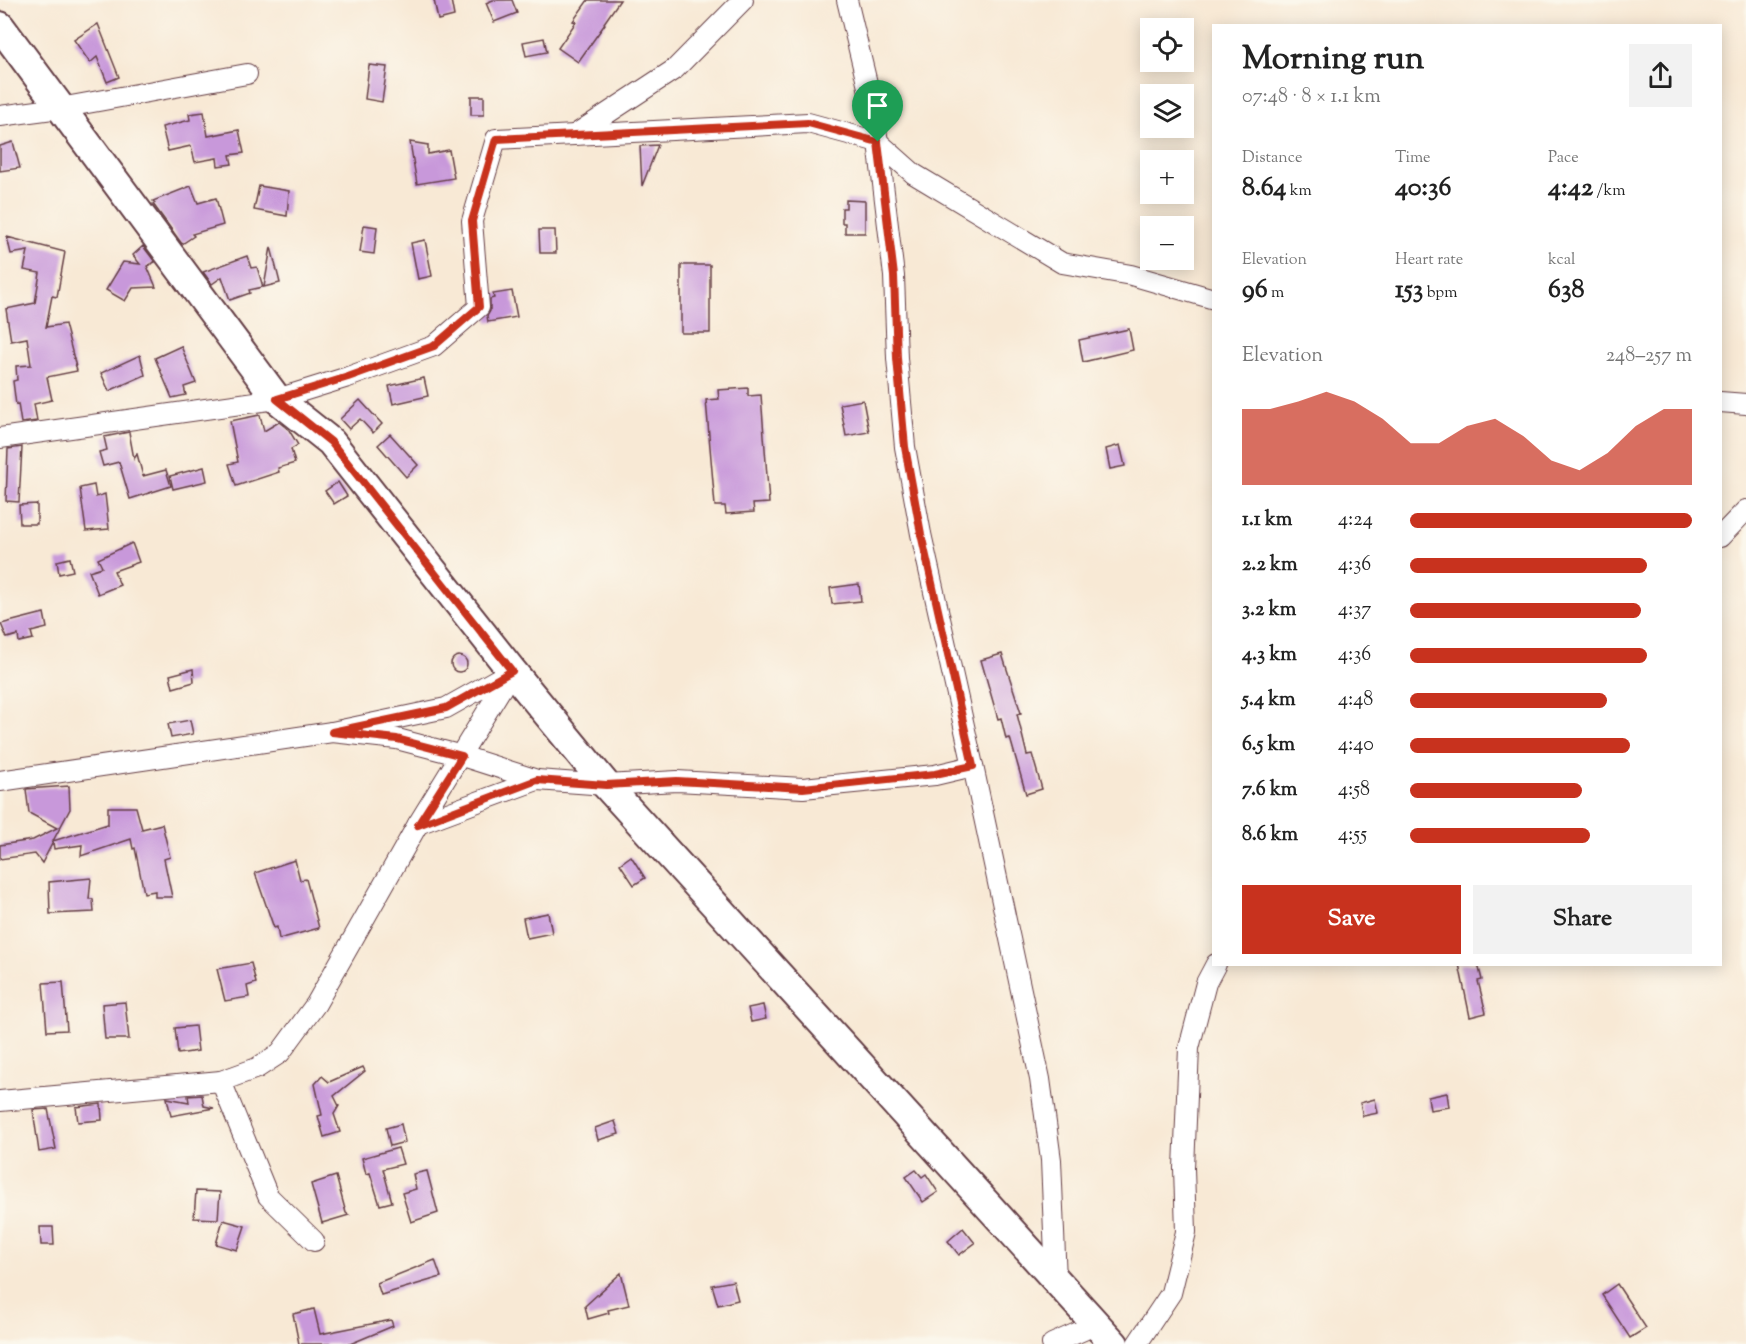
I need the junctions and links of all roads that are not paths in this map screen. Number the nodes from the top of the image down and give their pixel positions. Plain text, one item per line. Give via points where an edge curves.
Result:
1 (743, 0) edge
2 (847, 0) edge
3 (0, 26) edge
4 (247, 74) dead end
5 (60, 108) junction
6 (0, 116) edge
7 (576, 134) junction
8 (878, 142) junction
9 (1212, 298) edge
10 (277, 399) junction
11 (1722, 402) edge
12 (1746, 404) edge
13 (0, 438) edge
14 (1746, 510) edge
15 (1722, 535) edge
16 (512, 671) junction
17 (332, 732) junction
18 (462, 756) junction
19 (973, 766) junction
20 (537, 780) junction
21 (0, 781) edge
22 (606, 785) junction
23 (418, 825) junction
24 (1215, 966) edge
25 (221, 1081) junction
26 (0, 1101) edge
27 (314, 1241) dead end
28 (1056, 1280) junction
29 (1105, 1334) edge
30 (1052, 1344) edge
31 (1137, 1344) edge

1 - 7 street via 675,69
2 - 8 street
3 - 5 main road
4 - 5 street
5 - 6 street
5 - 10 main road
7 - 8 street via 808,123
7 - 10 street via 496,139 472,221 479,307 434,346
8 - 9 street via 914,174 1062,263 1131,275
8 - 19 street via 894,276 905,447
10 - 13 street
10 - 16 main road via 331,442
11 - 12 street
14 - 15 street
16 - 17 street via 446,708
16 - 18 street
16 - 22 main road
17 - 18 street via 397,739
17 - 21 street
18 - 20 street
18 - 23 street
19 - 22 street via 935,774 803,788 677,781
19 - 28 street via 1040,1079 1051,1160
20 - 22 street
20 - 23 street
22 - 28 main road
23 - 25 street via 316,1004 280,1053 257,1068
24 - 31 street via 1206,983 1189,1048 1184,1168 1186,1232 1171,1293
25 - 26 street
25 - 27 street via 268,1196
28 - 29 main road
29 - 30 street

